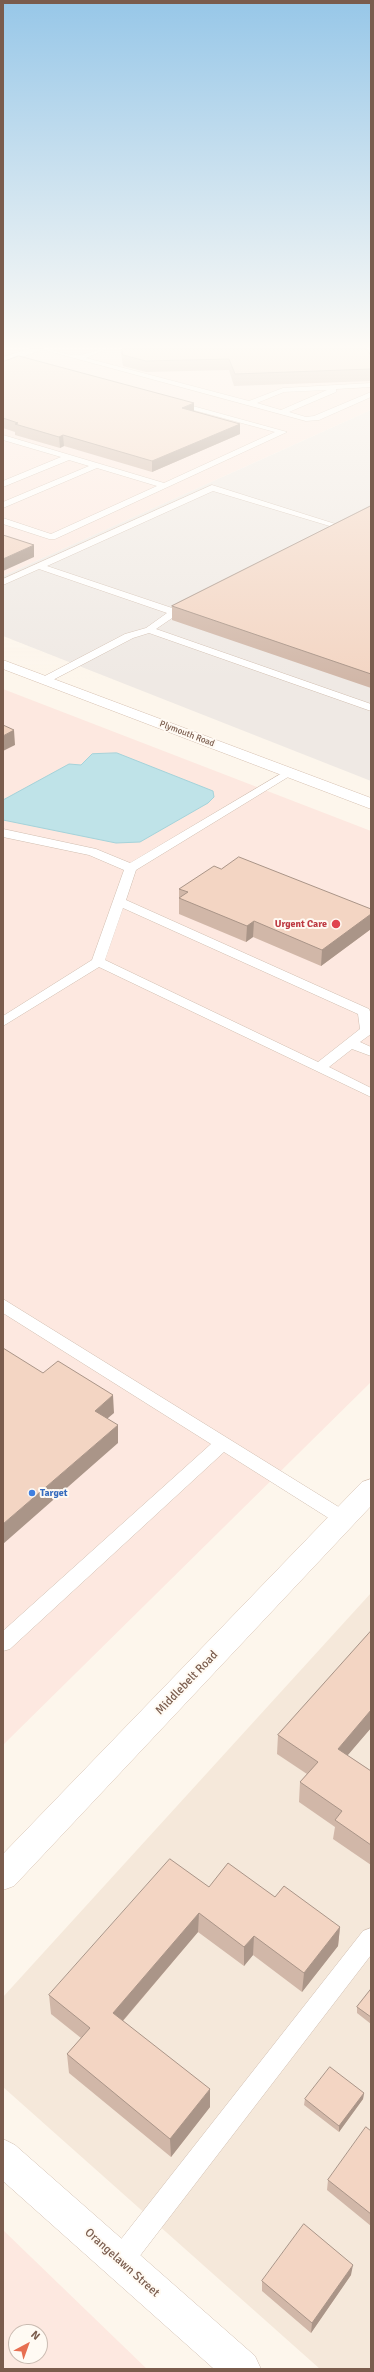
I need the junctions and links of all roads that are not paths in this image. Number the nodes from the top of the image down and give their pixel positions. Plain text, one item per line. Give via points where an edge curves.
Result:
1 (62, 460) edge
2 (78, 460) edge
3 (223, 460) edge
4 (97, 465) junction
5 (3, 484) edge
6 (165, 486) junction
7 (3, 505) edge
8 (3, 521) edge
9 (19, 526) junction
10 (3, 531) edge
11 (322, 536) edge
12 (39, 566) junction
13 (3, 582) edge
14 (149, 630) junction
15 (3, 664) edge
16 (45, 680) junction
17 (371, 708) edge
18 (288, 772) junction
19 (371, 804) edge
20 (3, 833) edge
21 (131, 868) junction
22 (119, 901) junction
23 (98, 962) junction
24 (3, 1022) edge
25 (351, 1043) junction
26 (371, 1052) edge
27 (319, 1068) junction
28 (371, 1093) edge
29 (3, 1305) edge
30 (223, 1443) junction
31 (371, 1489) edge
32 (344, 1519) junction
33 (3, 1643) edge
34 (3, 1876) edge
35 (371, 1938) edge
36 (3, 2157) edge
37 (120, 2261) junction
38 (242, 2369) edge

1 - 5 lane
2 - 4 lane
3 - 6 lane
4 - 6 lane
4 - 7 lane
6 - 9 lane via 52,537
8 - 9 lane
9 - 10 lane
11 - 12 lane via 344,525 212,488
12 - 13 lane
12 - 14 lane via 178,610
14 - 16 lane via 129,636
14 - 17 lane
15 - 16 main road, Plymouth Road
16 - 18 main road, Plymouth Road
18 - 19 main road, Plymouth Road
18 - 21 lane
20 - 21 lane via 92,852
21 - 22 lane
22 - 23 lane
22 - 25 lane via 364,1012 367,1030
23 - 24 lane
23 - 27 lane
25 - 26 lane
25 - 27 lane
27 - 28 lane
29 - 30 lane
30 - 32 lane
30 - 33 lane
31 - 32 main road, Middlebelt Road
32 - 34 main road, Middlebelt Road
35 - 37 lane
36 - 37 main road, Orangelawn Street
37 - 38 main road, Orangelawn Street

